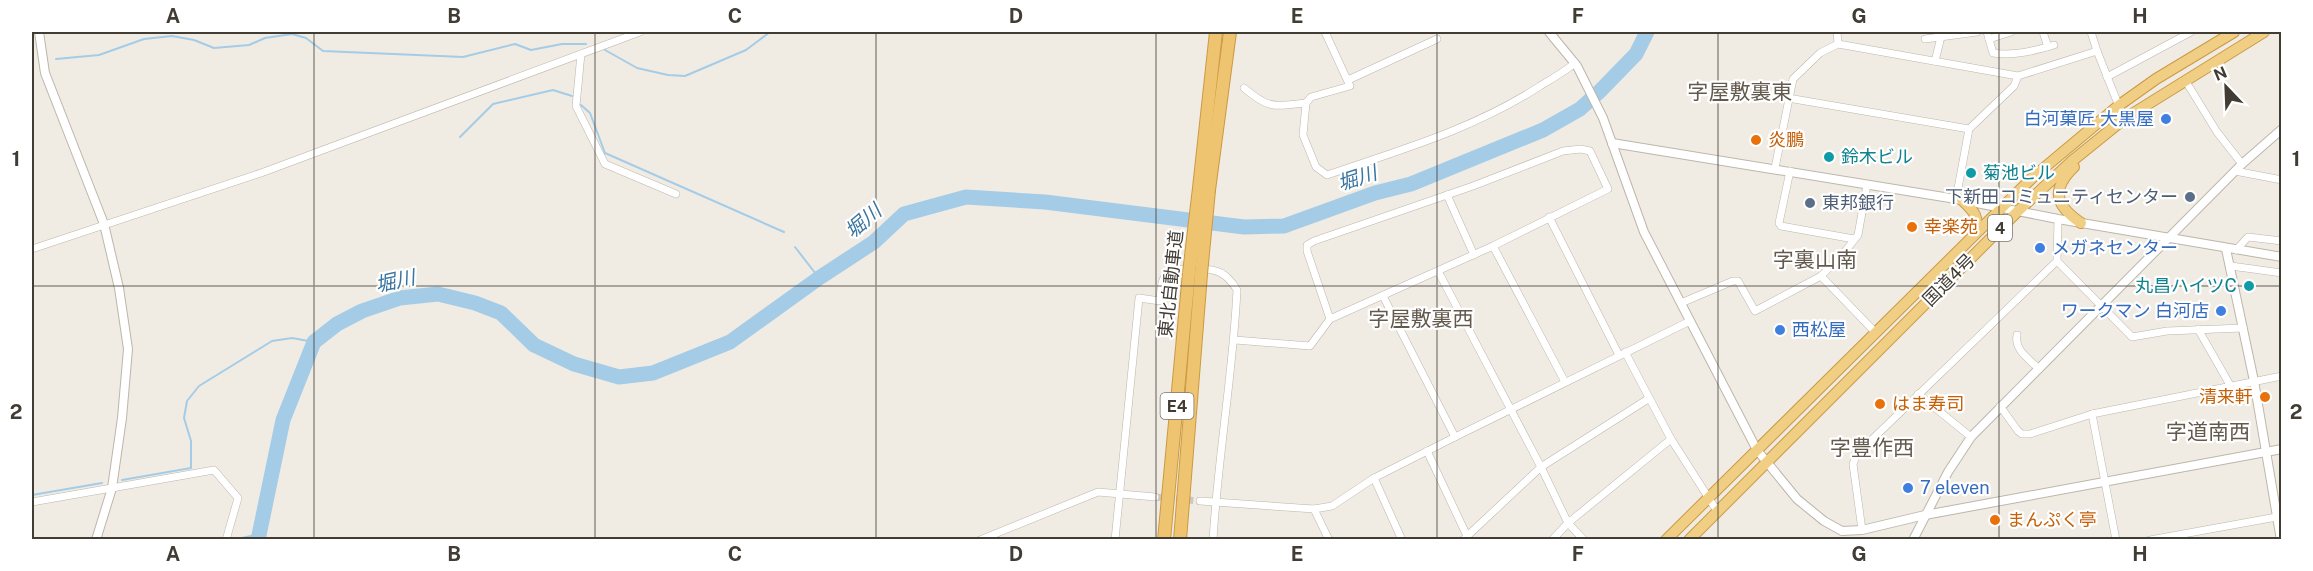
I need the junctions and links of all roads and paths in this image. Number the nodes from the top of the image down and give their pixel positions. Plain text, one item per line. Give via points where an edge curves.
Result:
1 (39, 32) edge
2 (640, 32) edge
3 (1216, 32) edge
4 (1230, 32) edge
5 (1325, 32) edge
6 (1549, 32) edge
7 (1837, 32) edge
8 (1977, 32) edge
9 (2011, 32) edge
10 (2043, 32) edge
11 (2091, 32) edge
12 (2169, 32) edge
13 (2191, 32) edge
14 (2234, 32) edge
15 (2264, 32) edge
16 (1988, 35) edge
17 (1941, 37) junction
18 (1437, 39) dead end
19 (1925, 39) dead end
20 (2174, 41) junction
21 (1838, 44) junction
22 (2097, 51) junction
23 (581, 54) junction
24 (1935, 61) junction
25 (1576, 65) junction
26 (2018, 76) junction
27 (2107, 77) junction
28 (1348, 80) junction
29 (2186, 80) junction
30 (1244, 88) dead end
31 (1788, 98) junction
32 (1306, 103) junction
33 (2118, 106) junction
34 (2124, 119) junction
35 (2114, 127) junction
36 (1969, 129) junction
37 (2282, 129) edge
38 (1612, 143) junction
39 (2242, 164) junction
40 (1775, 168) junction
41 (1790, 171) junction
42 (2235, 171) junction
43 (2282, 180) edge
44 (1867, 185) junction
45 (1204, 189) junction
46 (676, 194) dead end
47 (1447, 195) junction
48 (1959, 200) junction
49 (2001, 208) junction
50 (2017, 212) junction
51 (1549, 218) junction
52 (2058, 219) junction
53 (2081, 223) junction
54 (104, 224) junction
55 (2171, 238) junction
56 (1854, 239) junction
57 (1970, 239) junction
58 (2282, 241) edge
59 (1493, 246) junction
60 (32, 249) edge
61 (2226, 249) junction
62 (2236, 250) junction
63 (1474, 255) junction
64 (2282, 257) edge
65 (2057, 261) junction
66 (2231, 267) junction
67 (1438, 271) junction
68 (1195, 273) junction
69 (2282, 273) edge
70 (1821, 276) junction
71 (1383, 296) junction
72 (1681, 303) junction
73 (2101, 307) junction
74 (1330, 319) junction
75 (1690, 321) junction
76 (2243, 328) junction
77 (2198, 329) junction
78 (1875, 332) junction
79 (2018, 335) dead end
80 (1234, 340) junction
81 (1622, 353) junction
82 (2038, 369) junction
83 (2282, 376) edge
84 (2254, 381) junction
85 (1565, 382) junction
86 (2230, 385) junction
87 (1918, 394) junction
88 (1648, 399) junction
89 (2000, 406) junction
90 (1510, 410) junction
91 (2092, 414) junction
92 (1455, 436) junction
93 (1971, 437) junction
94 (1671, 439) junction
95 (2282, 449) edge
96 (1757, 450) junction
97 (1427, 451) junction
98 (2265, 452) junction
99 (1766, 461) junction
100 (1541, 466) junction
101 (1374, 478) junction
102 (2105, 482) junction
103 (112, 488) junction
104 (1119, 494) junction
105 (1155, 497) tunnel mouth
106 (1707, 498) junction
107 (1200, 501) tunnel mouth
108 (1215, 501) junction
109 (32, 502) edge
110 (1314, 509) junction
111 (1717, 511) junction
112 (1925, 515) junction
113 (2279, 516) edge
114 (1568, 523) junction
115 (1862, 531) junction
116 (1465, 538) edge
117 (96, 540) edge
118 (226, 540) edge
119 (980, 540) edge
120 (1115, 540) edge
121 (1164, 540) edge
122 (1180, 540) edge
123 (1213, 540) edge
124 (1329, 540) edge
125 (1402, 540) edge
126 (1552, 540) edge
127 (1584, 540) edge
128 (1666, 540) edge
129 (1689, 540) edge
130 (1913, 540) edge
131 (2116, 540) edge
132 (2150, 540) edge
133 (2280, 540) edge

1 - 54 street via 45,73
2 - 23 street
3 - 45 highway, 東北自動車道 / E4
4 - 45 highway, 東北自動車道 / E4
5 - 28 street
6 - 25 street
7 - 21 street
8 - 17 street
9 - 16 street
10 - 16 street via 2051,46 2004,55 1993,53
11 - 22 street
12 - 20 street
13 - 20 street
14 - 33 highway, 国道4号 / 4
15 - 29 highway, 国道4号 / 4
17 - 19 street
17 - 24 street
18 - 28 street
20 - 27 street
21 - 24 street
21 - 31 street via 1806,64 1793,79
22 - 26 street
22 - 27 street
23 - 46 street via 576,106 605,164
23 - 54 street via 253,176
24 - 26 street
25 - 32 street via 1476,122 1327,175 1316,167 1303,135
25 - 38 street
26 - 36 street via 2014,86
27 - 33 street
28 - 32 street via 1350,86 1311,97
29 - 34 highway, 国道4号 / 4
29 - 39 street via 2217,132
30 - 32 street via 1262,103 1273,106
31 - 36 street
31 - 40 street
33 - 34 street
33 - 49 highway, 国道4号 / 4
34 - 35 highway, 国道4号 / 4
35 - 50 highway, 国道4号 / 4
35 - 53 highway via 2061,183 2058,195 2062,206
36 - 48 street
37 - 39 street
38 - 40 street
38 - 72 street via 1644,232
39 - 42 street
40 - 41 street
41 - 44 street
41 - 56 street via 1779,224
42 - 43 street
42 - 55 street
44 - 48 street
44 - 56 street
45 - 68 highway, 東北自動車道 / E4, bridge
47 - 51 street via 1563,151 1590,152 1608,189
47 - 63 street
47 - 74 street via 1307,245
48 - 49 street
48 - 57 highway via 1977,217
49 - 50 street
49 - 57 highway, 国道4号 / 4
50 - 52 street
50 - 99 highway, 国道4号 / 4
51 - 59 street
51 - 81 street
52 - 53 street
52 - 65 street
53 - 55 street
54 - 60 street
54 - 103 street via 128,349
55 - 61 street
55 - 73 street
56 - 70 street
57 - 78 highway, 国道4号 / 4
58 - 62 street via 2248,237
59 - 63 street
59 - 85 street
61 - 62 street
61 - 66 street
62 - 64 street
63 - 67 street
65 - 73 street
65 - 87 street
66 - 69 street
66 - 76 street
67 - 71 street
67 - 90 street
68 - 121 highway, 東北自動車道 / E4
68 - 122 highway, 東北自動車道 / E4
70 - 72 street via 1755,311 1738,281 1733,280
70 - 78 street
71 - 74 street
71 - 92 street
72 - 75 street
73 - 77 street via 2132,338
73 - 82 street
74 - 80 street via 1310,346
75 - 81 street
75 - 96 street
76 - 77 street
76 - 84 street
77 - 86 street
78 - 96 highway, 国道4号 / 4
79 - 82 street via 2019,348
80 - 104 street via 1238,290 1215,271 1178,269 1166,274 1160,301 1139,298
80 - 108 street
81 - 85 street
81 - 88 street
82 - 89 street
83 - 84 street
84 - 86 street
84 - 98 street
85 - 90 street
86 - 91 street
87 - 93 street
87 - 115 street via 1857,454 1853,464
88 - 94 street
88 - 100 street
89 - 91 street via 2022,434
89 - 93 street
90 - 92 street
90 - 100 street
91 - 102 street
92 - 97 street
93 - 112 street
94 - 106 street
94 - 114 street
95 - 98 street
96 - 99 street
96 - 106 highway, 国道4号 / 4
97 - 101 street
97 - 116 street
98 - 102 street
98 - 113 street
99 - 111 highway, 国道4号 / 4
99 - 115 street via 1797,499 1824,521 1842,531
100 - 114 street
100 - 116 street
101 - 110 street via 1332,506
101 - 125 street
102 - 112 street
102 - 131 street
103 - 109 street
103 - 117 street
103 - 118 street via 214,470 238,498
104 - 105 street
104 - 119 street via 1098,492
104 - 120 street
106 - 111 street
106 - 128 highway, 国道4号 / 4
107 - 108 street
108 - 110 street
108 - 123 street
110 - 124 street
111 - 129 highway, 国道4号 / 4
112 - 115 street
112 - 130 street
113 - 132 street
113 - 133 street
114 - 126 street
114 - 127 street

